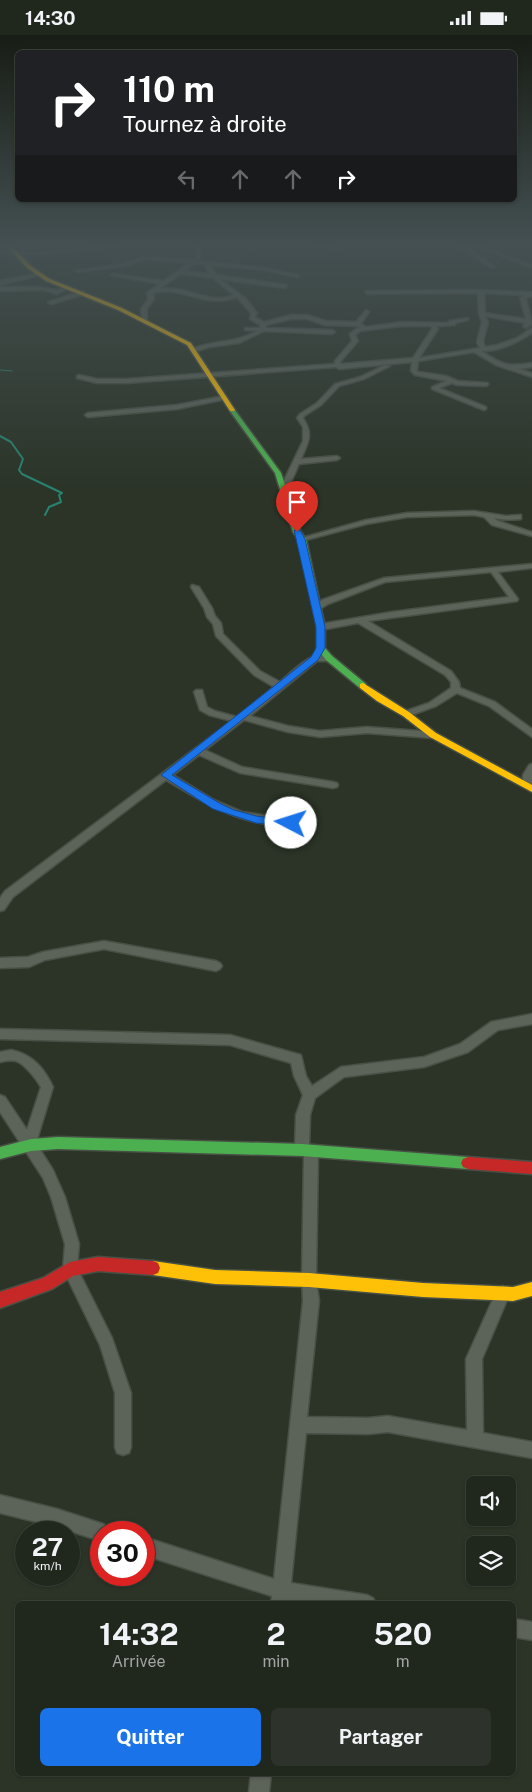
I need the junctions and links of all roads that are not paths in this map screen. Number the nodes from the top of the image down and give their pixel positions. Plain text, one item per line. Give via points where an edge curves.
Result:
1 (158, 326) edge
2 (321, 326) edge
3 (361, 326) edge
4 (383, 326) edge
5 (434, 326) edge
6 (484, 326) edge
7 (527, 326) edge
8 (263, 327) junction
9 (364, 328) junction
10 (247, 329) dead end
11 (532, 330) edge
12 (524, 335) junction
13 (510, 344) junction
14 (517, 347) dead end
15 (194, 350) junction
16 (484, 350) junction
17 (476, 351) junction
18 (415, 360) junction
19 (395, 362) junction
20 (532, 365) edge
21 (339, 367) junction
22 (510, 368) junction
23 (211, 375) junction
24 (532, 375) edge
25 (79, 377) dead end
26 (453, 381) junction
27 (486, 384) dead end
28 (224, 398) junction
29 (484, 408) dead end
30 (88, 415) dead end
31 (337, 458) dead end
32 (296, 461) junction
33 (284, 489) junction
34 (485, 515) junction
35 (518, 517) dead end
36 (532, 534) edge
37 (302, 539) junction
38 (532, 566) edge
39 (493, 570) junction
40 (195, 587) dead end
41 (317, 607) junction
42 (360, 620) junction
43 (321, 627) junction
44 (321, 648) junction
45 (315, 658) junction
46 (329, 658) junction
47 (281, 687) junction
48 (456, 689) junction
49 (199, 692) dead end
50 (406, 715) junction
51 (241, 718) junction
52 (532, 734) edge
53 (433, 735) junction
54 (198, 751) junction
55 (532, 767) edge
56 (166, 775) junction
57 (333, 785) dead end
58 (530, 787) edge
59 (291, 823) dead end
60 (4, 891) edge
61 (0, 907) edge
62 (0, 963) edge
63 (216, 966) dead end
64 (532, 1019) edge
65 (0, 1034) edge
66 (0, 1057) edge
67 (310, 1095) junction
68 (0, 1101) edge
69 (29, 1144) junction
70 (306, 1150) junction
71 (0, 1153) edge
72 (532, 1168) edge
73 (70, 1269) junction
74 (309, 1280) junction
75 (532, 1289) edge
76 (503, 1293) junction
77 (0, 1300) edge
78 (299, 1425) junction
79 (475, 1440) junction
80 (123, 1447) dead end
81 (532, 1450) edge
82 (0, 1504) edge
83 (90, 1529) edge
84 (155, 1550) edge
85 (281, 1597) edge
86 (330, 1601) edge
87 (516, 1628) edge
88 (532, 1631) edge
89 (261, 1776) edge
90 (259, 1792) edge

1 - 15 street via 189,343
2 - 8 street via 334,332
3 - 9 street
4 - 9 street
5 - 18 street via 435,329
6 - 16 street via 480,343
7 - 12 street
8 - 10 street
8 - 15 street via 236,343 207,345
9 - 21 street via 350,335 355,341 337,362
11 - 12 street
12 - 13 street
13 - 14 street
13 - 16 street
15 - 23 street
16 - 17 street
17 - 18 street
17 - 22 street
18 - 19 street
18 - 26 street via 414,371 418,374
19 - 21 street
19 - 32 street via 337,385 319,404 302,415 300,419 306,427 306,441
20 - 22 street
21 - 23 street
22 - 24 street
23 - 25 street via 127,381
23 - 28 street
26 - 27 street
26 - 29 street via 434,388
28 - 30 street via 176,407
28 - 33 street via 278,473
31 - 32 street
32 - 33 street
33 - 37 street
34 - 35 street
34 - 36 street via 495,523
34 - 37 street via 407,515
37 - 41 street
38 - 39 street
39 - 41 street via 384,580
39 - 42 street via 514,599
40 - 47 street via 217,623 219,634 230,647 257,673
41 - 43 street
42 - 43 street
42 - 48 street via 448,673 456,682
43 - 44 street
44 - 45 street
44 - 46 street
45 - 46 street
45 - 47 street
46 - 50 street via 380,699
47 - 51 street
48 - 50 street via 445,699
48 - 52 street via 492,704
49 - 51 street via 203,709
50 - 53 street
51 - 53 street via 320,734 367,730
51 - 54 street
53 - 58 street
54 - 56 street
54 - 57 street via 240,770
55 - 58 street via 528,775
56 - 59 street via 244,817
56 - 60 street
60 - 61 street
62 - 63 street via 29,962 43,956 104,945
64 - 67 street via 495,1026 464,1048 424,1062 342,1072
65 - 67 street via 230,1040 297,1059 300,1075
66 - 69 street via 22,1057 42,1077 47,1087
67 - 70 street via 303,1115
68 - 69 street
69 - 70 street
69 - 71 street
69 - 73 street via 58,1197 72,1244
70 - 72 street
70 - 74 street
73 - 74 street via 98,1264 158,1268 215,1277
73 - 77 street via 47,1284
73 - 80 street via 107,1343 123,1393
74 - 76 street
74 - 78 street via 311,1301
75 - 76 street
76 - 79 street via 474,1359
78 - 79 street via 368,1427 388,1424
78 - 85 street
79 - 81 street
82 - 83 street
84 - 85 street
85 - 86 street
87 - 88 street
89 - 90 street

